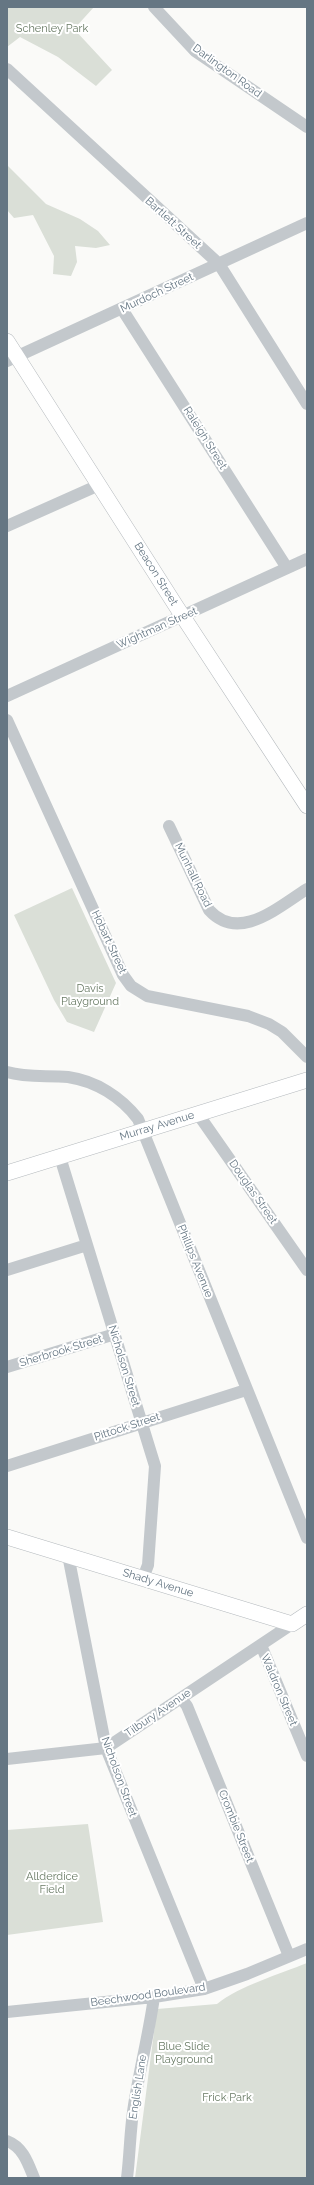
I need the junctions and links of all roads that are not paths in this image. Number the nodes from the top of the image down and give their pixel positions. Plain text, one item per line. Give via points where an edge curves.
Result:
1 (154, 7) edge
2 (7, 69) edge
3 (307, 127) edge
4 (307, 223) edge
5 (219, 264) junction
6 (122, 309) junction
7 (7, 341) edge
8 (12, 359) edge
9 (307, 404) edge
10 (99, 485) junction
11 (7, 526) edge
12 (307, 559) edge
13 (287, 568) junction
14 (184, 616) junction
15 (7, 696) edge
16 (7, 720) edge
17 (307, 806) edge
18 (169, 826) dead end
19 (307, 889) edge
20 (307, 1057) edge
21 (7, 1072) edge
22 (307, 1080) edge
23 (198, 1114) junction
24 (142, 1130) junction
25 (60, 1157) junction
26 (7, 1173) edge
27 (87, 1245) junction
28 (7, 1270) edge
29 (307, 1270) edge
30 (115, 1334) junction
31 (7, 1367) edge
32 (246, 1390) junction
33 (142, 1422) junction
34 (7, 1466) edge
35 (7, 1537) edge
36 (307, 1538) edge
37 (68, 1555) junction
38 (143, 1578) junction
39 (307, 1614) edge
40 (292, 1624) junction
41 (261, 1646) junction
42 (181, 1698) junction
43 (106, 1748) junction
44 (307, 1756) edge
45 (7, 1759) edge
46 (307, 1949) edge
47 (289, 1956) junction
48 (204, 1989) junction
49 (154, 1996) junction
50 (7, 2012) edge
51 (7, 2141) edge
52 (34, 2178) edge
53 (127, 2178) edge

1 - 3 street, Darlington Road via 195,51
2 - 5 street, Bartlett Street
4 - 5 street, Murdoch Street
5 - 6 street, Murdoch Street
5 - 9 street, Bartlett Street
6 - 8 street, Murdoch Street
6 - 13 street, Raleigh Street
7 - 8 main road, Beacon Street
8 - 10 main road, Beacon Street
10 - 11 street
10 - 14 main road, Beacon Street
12 - 13 street, Wightman Street
13 - 14 street, Wightman Street
14 - 15 street, Wightman Street
14 - 17 main road, Beacon Street
16 - 20 street, Hobart Street via 123,975 131,986 147,996 256,1019 282,1032
18 - 19 street, Munhall Road via 209,910 224,921 233,925 248,924
21 - 24 street, Phillips Avenue via 18,1075 69,1077 99,1087 128,1106 138,1119
22 - 23 main road, Murray Avenue
23 - 24 main road, Murray Avenue
23 - 29 street, Douglas Street
24 - 25 main road, Murray Avenue
24 - 32 street, Phillips Avenue
25 - 26 main road, Murray Avenue
25 - 27 street, Nicholson Street
27 - 28 street
27 - 30 street, Nicholson Street
30 - 31 street, Sherbrook Street
30 - 33 street, Nicholson Street
32 - 33 street, Pittock Street
32 - 36 street, Phillips Avenue
33 - 34 street, Pittock Street
33 - 38 street, Nicholson Street via 155,1466 148,1565
35 - 37 main road, Shady Avenue
37 - 38 main road, Shady Avenue
37 - 43 street, Nicholson Street
38 - 40 main road, Shady Avenue
39 - 40 main road
40 - 41 street, Tilbury Avenue
41 - 42 street, Tilbury Avenue
41 - 44 street, Waldron Street
42 - 43 street, Tilbury Avenue
42 - 47 street, Crombie Street via 187,1706
43 - 45 street, Tilbury Avenue
43 - 48 street, Nicholson Street
46 - 47 street, Beechwood Boulevard
47 - 48 street, Beechwood Boulevard
48 - 49 street, Beechwood Boulevard
49 - 50 street, Beechwood Boulevard
49 - 53 street, English Lane via 133,2107
51 - 52 street via 15,2144 26,2159

